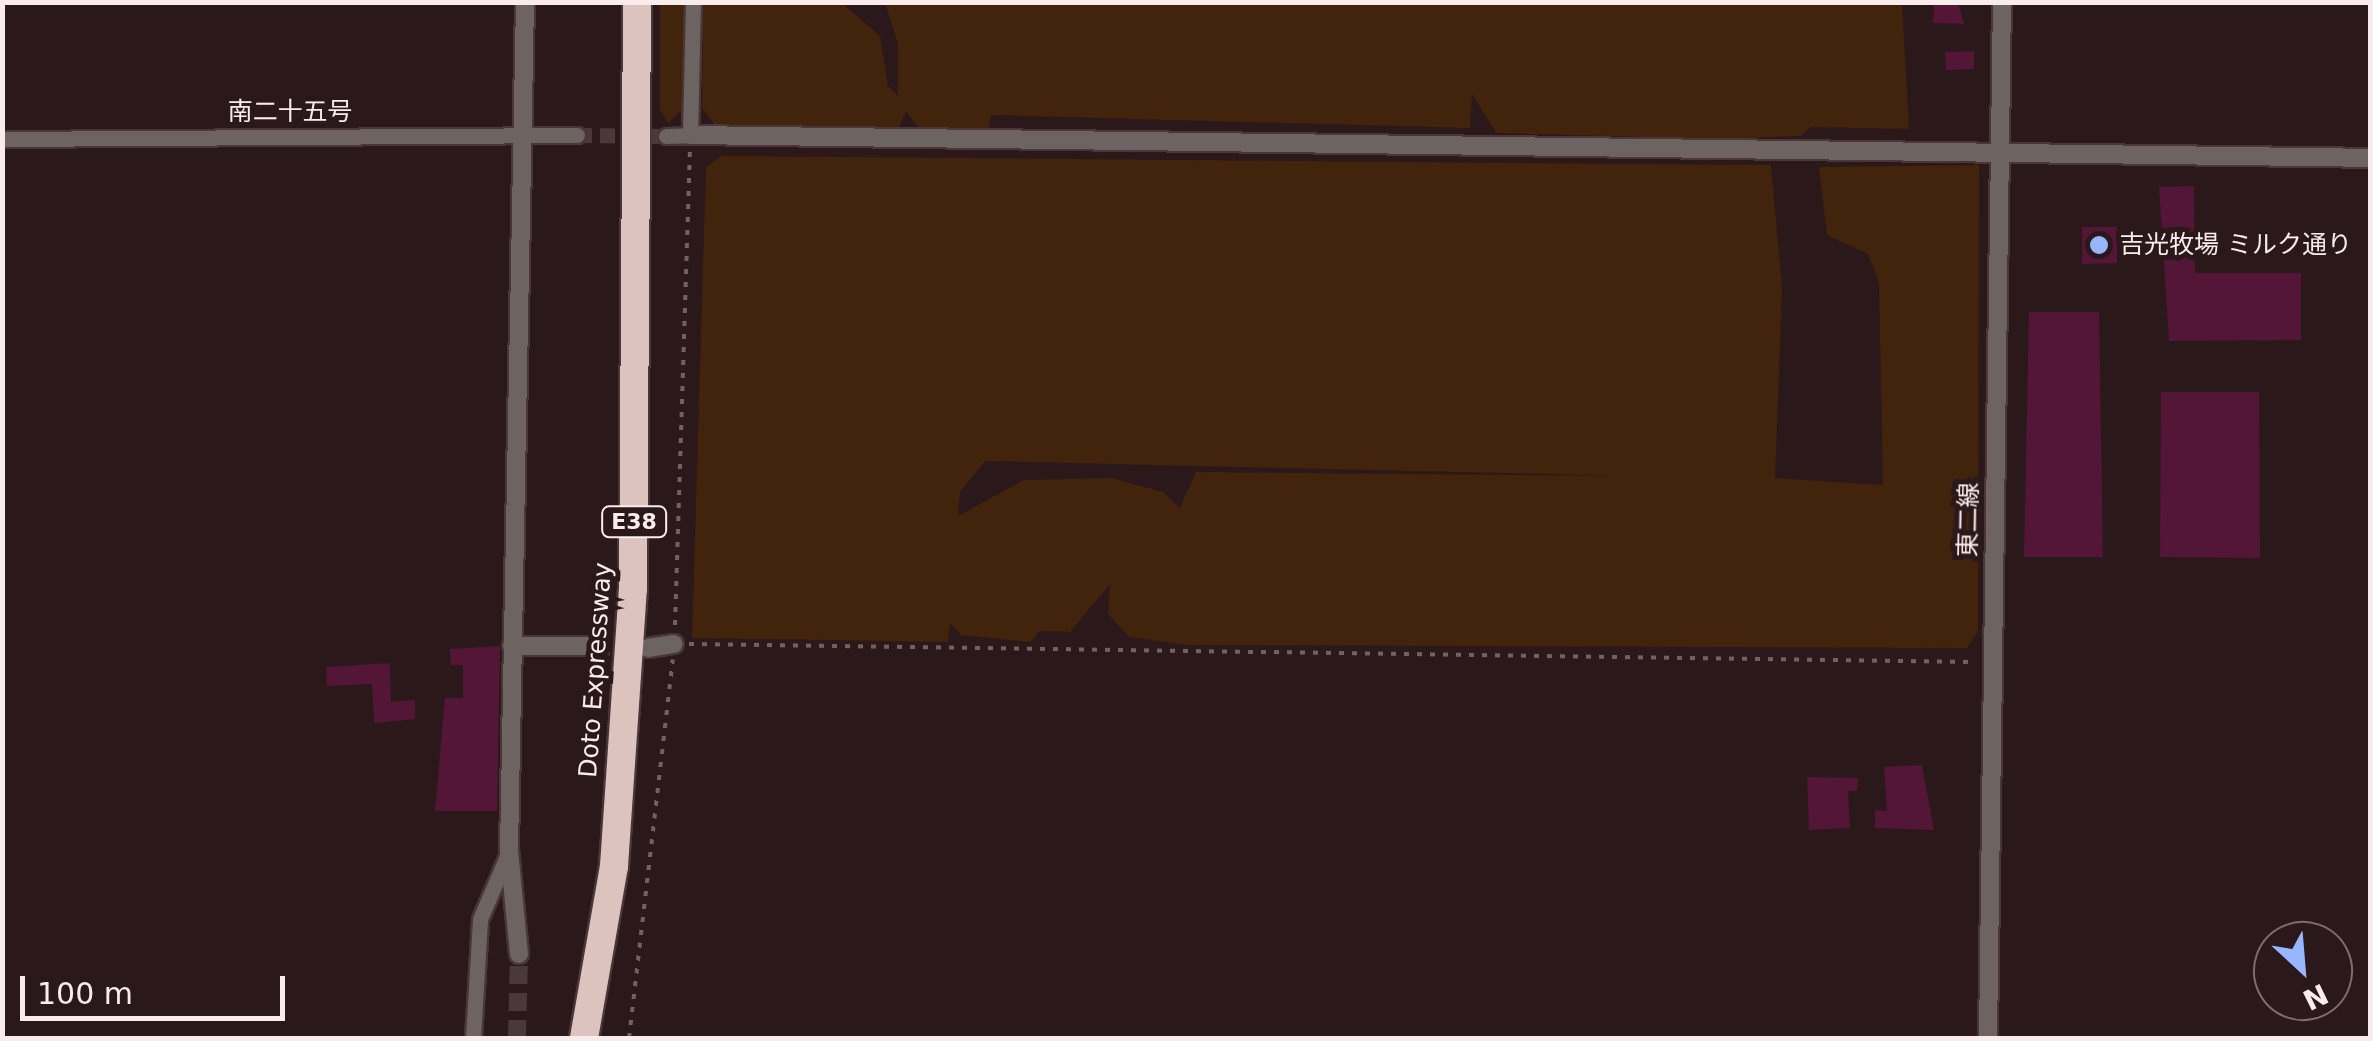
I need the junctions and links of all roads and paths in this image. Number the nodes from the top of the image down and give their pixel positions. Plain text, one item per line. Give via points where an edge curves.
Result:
1 (525, 2) edge
2 (637, 2) edge
3 (692, 2) edge
4 (2002, 2) edge
5 (578, 134) tunnel mouth
6 (690, 135) junction
7 (519, 136) junction
8 (666, 136) tunnel mouth
9 (2, 139) edge
10 (2002, 155) junction
11 (2370, 158) edge
12 (674, 644) junction
13 (512, 646) junction
14 (592, 646) tunnel mouth
15 (648, 648) tunnel mouth
16 (1991, 662) junction
17 (510, 850) junction
18 (519, 954) tunnel mouth
19 (473, 1038) edge
20 (584, 1038) edge
21 (630, 1038) edge
22 (1988, 1038) edge

1 - 7 street
2 - 20 highway, Doto Expressway / E38 via 634,589 614,866
3 - 6 street
4 - 10 street, 東二線
5 - 7 street, 南二十五号
6 - 8 street
6 - 10 street
6 - 12 path
7 - 9 street, 南二十五号
7 - 13 street
10 - 11 street
10 - 16 street, 東二線
12 - 15 street
12 - 16 path
12 - 21 path
13 - 14 street
13 - 17 street
16 - 22 street, 東二線
17 - 18 street
17 - 19 street via 480,920

